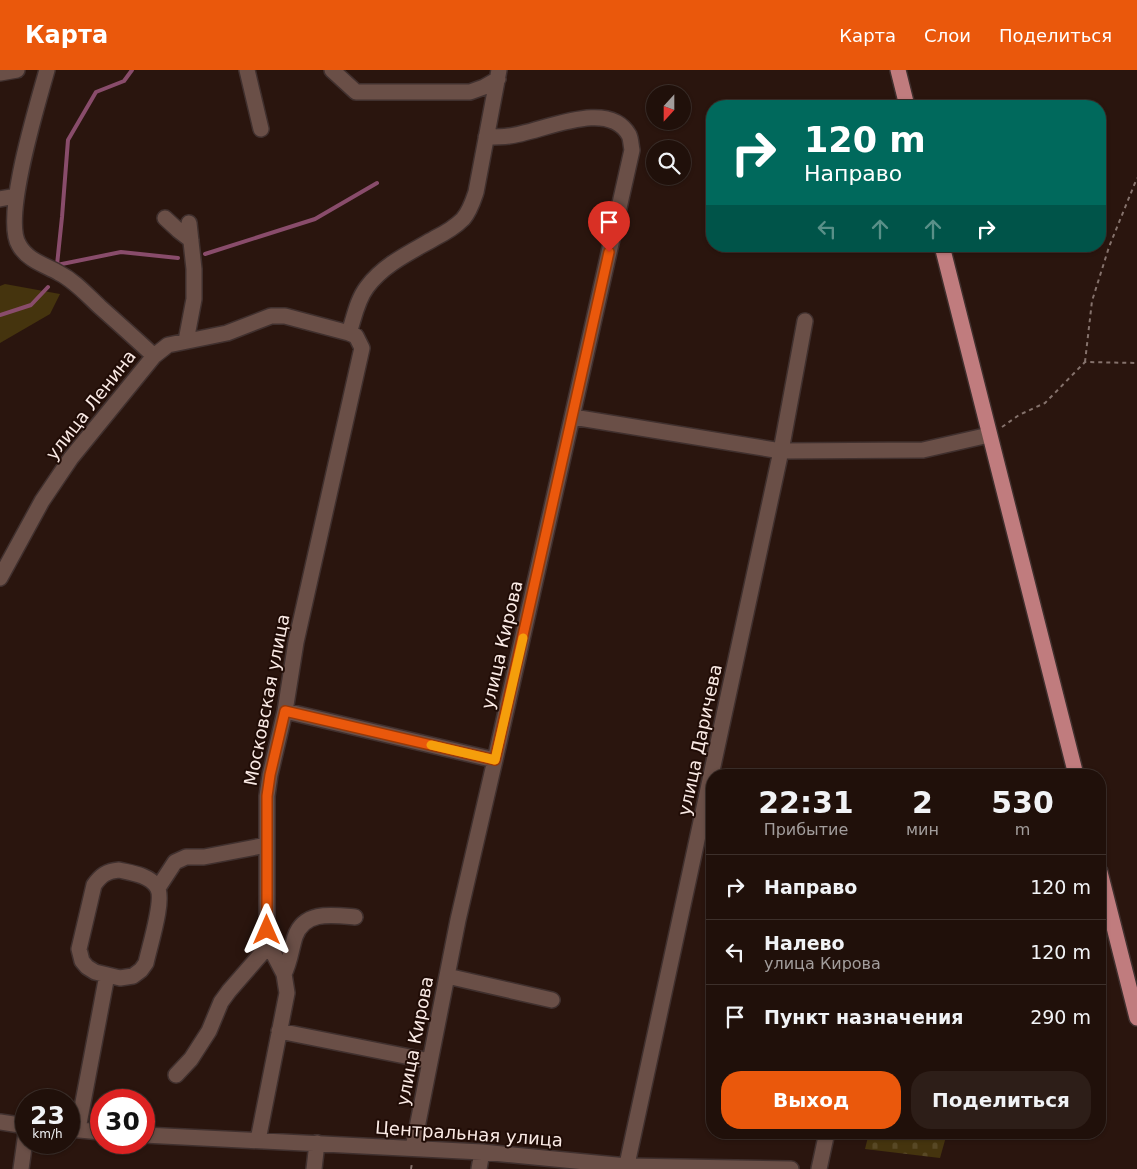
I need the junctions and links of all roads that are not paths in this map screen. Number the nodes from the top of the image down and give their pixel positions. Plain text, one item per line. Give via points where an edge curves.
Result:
1 (17, 70) edge
2 (47, 70) edge
3 (247, 70) edge
4 (332, 70) edge
5 (898, 70) edge
6 (0, 73) edge
7 (498, 74) edge
8 (470, 92) junction
9 (906, 100) edge
10 (490, 114) junction
11 (261, 129) dead end
12 (486, 136) junction
13 (16, 196) junction
14 (0, 199) edge
15 (165, 218) dead end
16 (189, 223) dead end
17 (191, 240) junction
18 (943, 252) edge
19 (805, 320) dead end
20 (349, 333) junction
21 (186, 341) junction
22 (154, 356) junction
23 (573, 417) junction
24 (989, 435) junction
25 (781, 451) junction
26 (0, 578) edge
27 (285, 711) junction
28 (495, 760) junction
29 (712, 769) edge
30 (1074, 769) edge
31 (706, 798) edge
32 (267, 844) junction
33 (158, 888) junction
34 (1106, 896) edge
35 (355, 917) dead end
36 (269, 945) junction
37 (284, 974) junction
38 (106, 975) junction
39 (447, 976) junction
40 (552, 1000) dead end
41 (1137, 1018) edge
42 (279, 1031) junction
43 (430, 1061) junction
44 (176, 1075) dead end
45 (80, 1096) edge
46 (0, 1122) edge
47 (15, 1124) edge
48 (155, 1135) edge
49 (825, 1139) edge
50 (258, 1140) junction
51 (317, 1143) junction
52 (413, 1148) junction
53 (482, 1152) junction
54 (22, 1154) edge
55 (626, 1168) edge
56 (20, 1169) edge
57 (314, 1169) edge
58 (479, 1169) edge
59 (791, 1169) edge
60 (819, 1169) edge

1 - 6 street
2 - 13 street, улица Ленина
3 - 11 street
4 - 8 street via 356,92
5 - 9 main road
7 - 8 street via 484,87
7 - 10 street
8 - 10 street
10 - 12 street
12 - 20 street via 476,192 464,218 378,274 358,303
12 - 23 street, улица Кирова via 510,136 564,122 595,118 620,124 629,136 632,150
13 - 14 street
13 - 22 street, улица Ленина via 14,229 18,245 29,257 79,287
15 - 17 street
16 - 17 street
17 - 21 street via 194,299
18 - 24 main road
19 - 25 street, улица Даричева
20 - 21 street via 285,316 271,316 226,333
20 - 27 street, Московская улица via 356,336 362,348 296,642
21 - 22 street via 168,345
22 - 26 street, улица Ленина via 71,458 42,501
23 - 25 street
23 - 28 street, улица Кирова
24 - 25 street via 923,450
24 - 30 main road
25 - 29 street, улица Даричева
27 - 28 street
27 - 32 street, Московская улица via 267,796
28 - 39 street, улица Кирова
31 - 55 street, улица Даричева
32 - 33 street via 204,858 186,857 176,862
32 - 36 street, Московская улица
33 - 38 street via 161,900 146,963 133,976
33 - 38 street via 140,875 119,870 109,871 94,884 79,949 87,967
34 - 41 main road
35 - 37 street via 324,914 301,925
36 - 37 street, Московская улица
36 - 44 street via 228,991 209,1030 191,1059
37 - 42 street, Московская улица via 288,993
38 - 45 street
39 - 40 street
39 - 43 street, улица Кирова
42 - 43 street
42 - 50 street, Московская улица
43 - 52 street, улица Кирова
46 - 47 street
48 - 50 street, Центральная улица
49 - 60 street
50 - 51 street, Центральная улица
51 - 52 street, Центральная улица
51 - 57 street
52 - 53 street, Центральная улица
53 - 55 street, Центральная улица
53 - 58 street
54 - 56 street
55 - 59 street, Центральная улица

